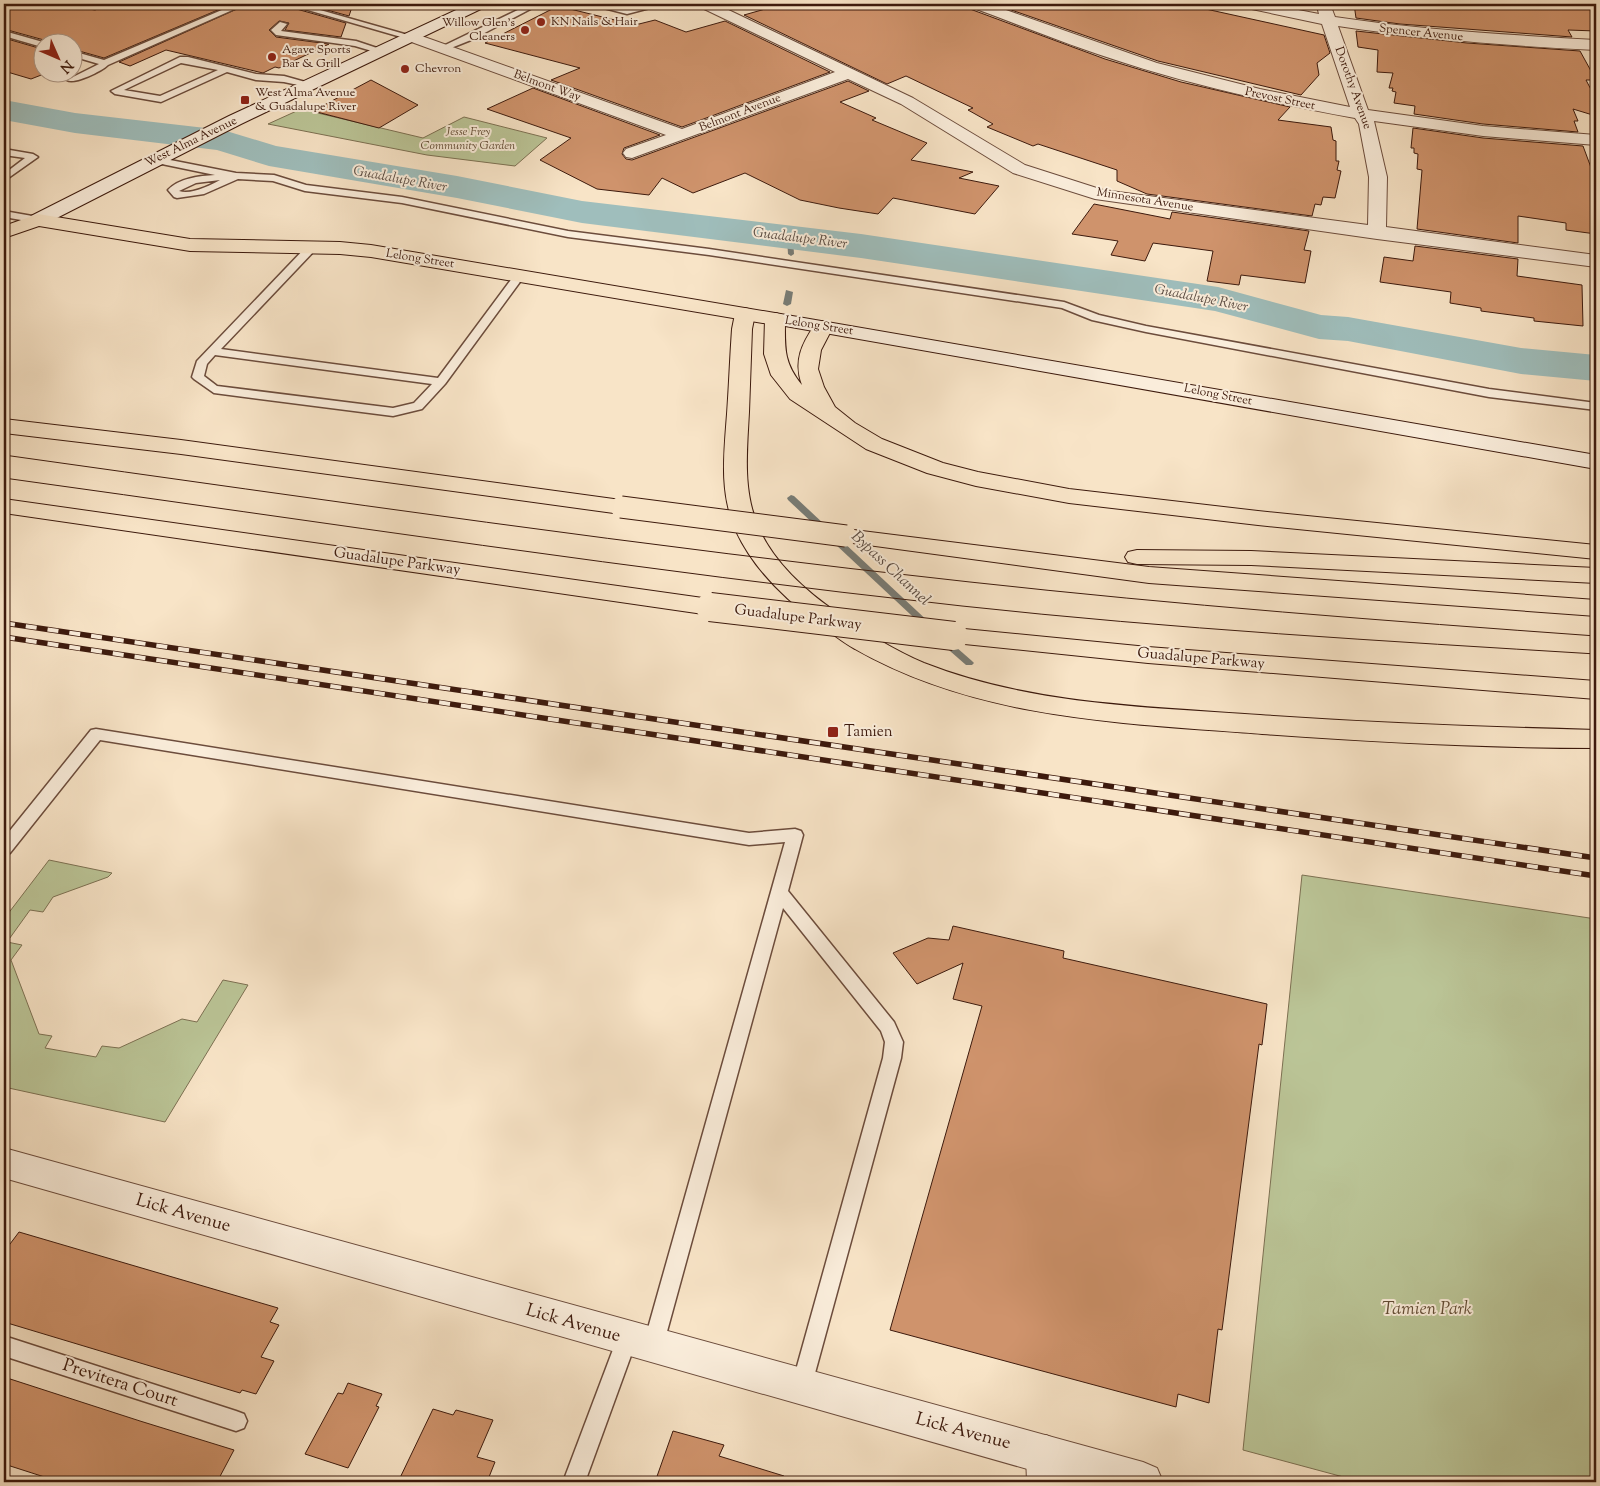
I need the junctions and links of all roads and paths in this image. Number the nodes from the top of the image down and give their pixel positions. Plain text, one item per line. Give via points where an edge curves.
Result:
1 (242, 4) edge
2 (291, 4) edge
3 (480, 4) edge
4 (536, 4) edge
5 (572, 4) edge
6 (589, 4) edge
7 (595, 4) edge
8 (661, 4) edge
9 (706, 4) edge
10 (976, 4) edge
11 (1247, 4) edge
12 (1323, 4) edge
13 (1329, 21) junction
14 (283, 24) dead end
15 (4, 33) edge
16 (411, 37) junction
17 (32, 42) edge
18 (1596, 45) edge
19 (443, 48) junction
20 (382, 51) junction
21 (82, 56) edge
22 (105, 63) junction
23 (225, 70) junction
24 (848, 73) junction
25 (82, 75) edge
26 (312, 85) junction
27 (1362, 115) junction
28 (683, 135) junction
29 (1596, 140) edge
30 (4, 152) edge
31 (632, 153) dead end
32 (159, 158) junction
33 (236, 176) junction
34 (4, 178) edge
35 (4, 214) edge
36 (38, 220) junction
37 (4, 232) edge
38 (1377, 233) junction
39 (312, 247) junction
40 (4, 248) edge
41 (1596, 261) edge
42 (520, 275) junction
43 (745, 314) junction
44 (775, 319) junction
45 (824, 326) junction
46 (212, 351) junction
47 (441, 382) junction
48 (1596, 407) edge
49 (826, 411) junction
50 (4, 426) edge
51 (1596, 462) edge
52 (4, 506) edge
53 (1596, 552) edge
54 (1008, 555) junction
55 (1596, 576) edge
56 (1596, 608) edge
57 (1596, 690) edge
58 (1596, 739) edge
59 (4, 849) edge
60 (779, 892) junction
61 (4, 1163) edge
62 (640, 1343) junction
63 (4, 1346) edge
64 (802, 1388) junction
65 (236, 1421) dead end
66 (1046, 1468) edge
67 (574, 1482) edge
68 (1143, 1482) edge

1 - 22 lane
2 - 16 lane
3 - 16 street, West Alma Avenue
4 - 19 lane
5 - 6 lane
7 - 8 lane via 627,12
9 - 24 street, Minnesota Avenue
10 - 27 street, Prevost Street via 1149,65 1244,91
11 - 13 street, Spencer Avenue
12 - 13 street, Dorothy Avenue
13 - 18 street, Spencer Avenue via 1498,41
13 - 27 street, Dorothy Avenue
14 - 20 lane via 275,30
15 - 17 lane
16 - 19 street, Belmont Way
16 - 20 street, West Alma Avenue
19 - 28 street, Belmont Way
20 - 26 street, West Alma Avenue
21 - 22 lane
22 - 25 lane
23 - 23 lane via 180,60 115,91 162,99
23 - 26 lane
24 - 28 street, Belmont Avenue
24 - 38 street, Minnesota Avenue via 907,101 1019,169 1101,195
26 - 32 street, West Alma Avenue
27 - 29 street, Prevost Street via 1538,137
27 - 38 street, Dorothy Avenue via 1367,124 1378,177
28 - 31 street, Belmont Avenue
30 - 34 lane via 33,157
32 - 33 lane
32 - 36 street, West Alma Avenue
33 - 33 lane via 204,192 177,195 173,190 180,184 197,180
33 - 48 lane via 274,178 305,188 402,200 568,234 719,253 1064,305 1096,318 1176,334 1489,393
35 - 36 lane
36 - 37 main road, West Alma Avenue
36 - 39 main road, Lelong Street via 190,245
36 - 40 main road, West Alma Avenue via 22,238
38 - 41 street, Minnesota Avenue
39 - 42 main road, Lelong Street via 371,251
39 - 46 lane
42 - 43 main road, Lelong Street
42 - 47 lane
43 - 44 main road, Lelong Street
43 - 58 main road via 734,474 738,504 746,526 768,563 801,598 838,628 916,671 1016,700 1091,711 1452,737
44 - 45 street, Lelong Street
44 - 49 main road via 774,354 782,375 798,394
45 - 49 main road via 809,352 806,366 813,388
45 - 51 street, Lelong Street
46 - 47 lane
46 - 47 lane via 201,363 198,377 214,389 394,412 418,406
49 - 53 main road via 867,440 903,457 960,475 1024,489 1239,516
50 - 54 main road, bridge
52 - 57 main road, Guadalupe Parkway, bridge via 710,607 954,636 1148,655
54 - 55 main road via 1251,558
54 - 56 main road via 1149,575
59 - 60 lane via 96,734 749,839 795,835
60 - 62 lane
60 - 64 lane via 888,1027 894,1042
61 - 62 street, Lick Avenue
62 - 64 street, Lick Avenue
62 - 67 lane
63 - 65 lane, Previtera Court
64 - 66 street, Lick Avenue
66 - 68 street, Lick Avenue

